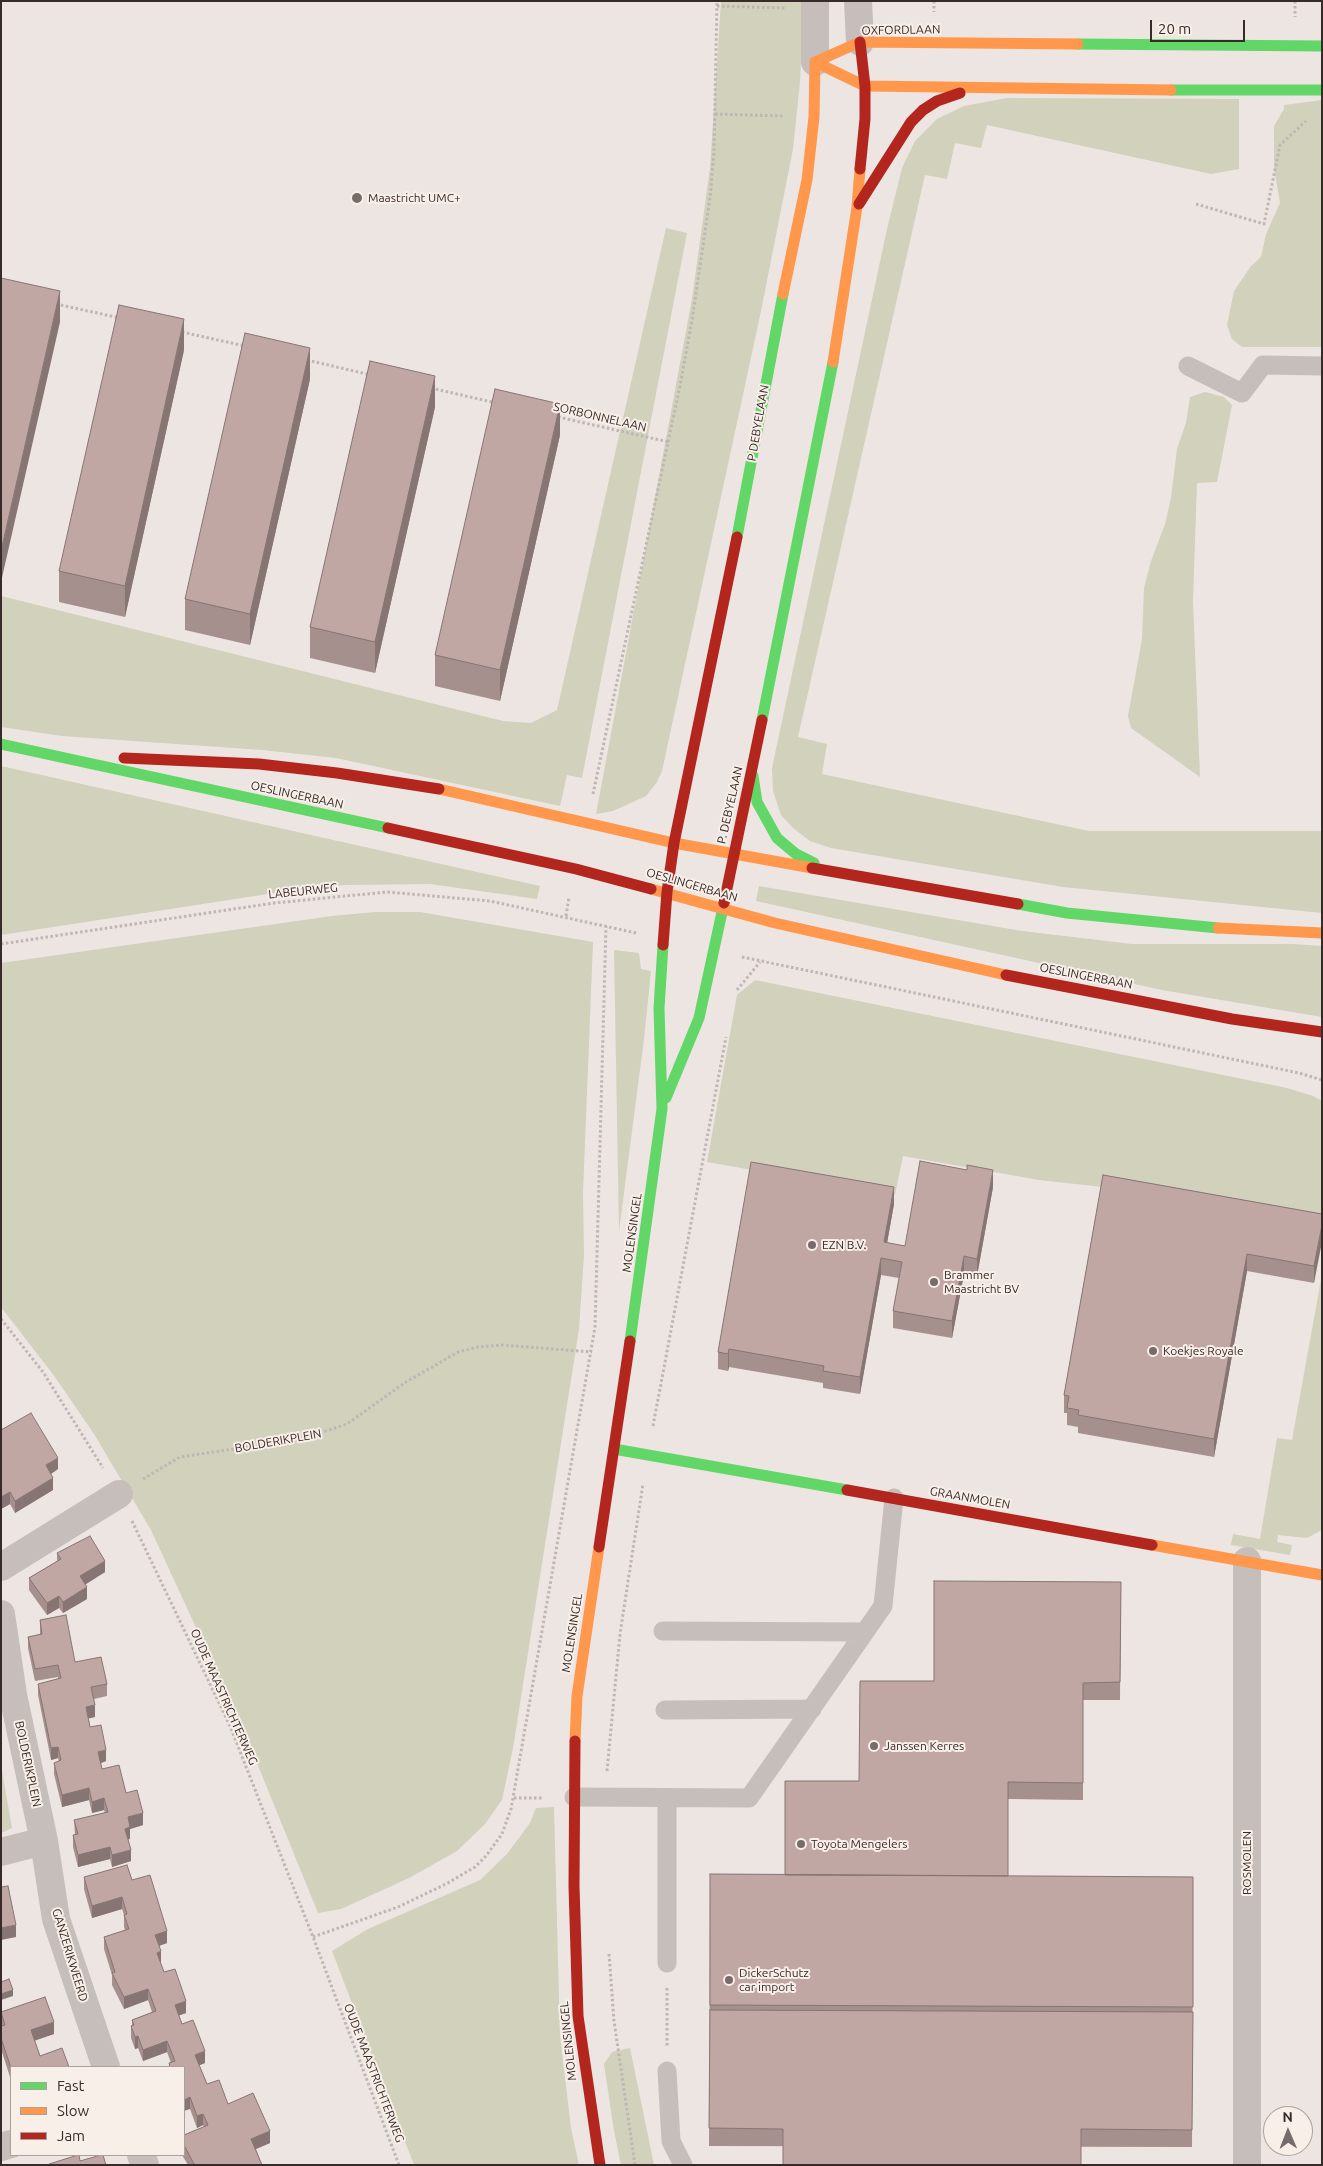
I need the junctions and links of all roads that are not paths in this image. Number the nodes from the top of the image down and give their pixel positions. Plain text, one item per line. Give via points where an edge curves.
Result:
1 (858, 1) edge
2 (805, 5) edge
3 (860, 42) junction
4 (1322, 46) edge
5 (816, 62) junction
6 (864, 86) junction
7 (978, 89) junction
8 (1322, 90) edge
9 (857, 207) junction
10 (1188, 366) dead end
11 (1322, 366) edge
12 (1, 744) edge
13 (57, 756) junction
14 (754, 762) junction
15 (674, 843) junction
16 (733, 854) junction
17 (831, 872) junction
18 (667, 892) junction
19 (721, 907) junction
20 (1322, 933) edge
21 (1322, 1032) edge
22 (662, 1108) junction
23 (614, 1449) junction
24 (119, 1494) road end
25 (894, 1498) junction
26 (1247, 1561) junction
27 (1, 1567) edge
28 (1322, 1575) edge
29 (1, 1614) edge
30 (663, 1631) dead end
31 (865, 1632) junction
32 (812, 1709) junction
33 (665, 1710) dead end
34 (574, 1797) junction
35 (667, 1799) junction
36 (44, 1841) junction
37 (1, 1852) edge
38 (667, 1963) road end
39 (106, 2066) edge
40 (667, 2071) road end
41 (600, 2165) edge
42 (683, 2165) edge
43 (1247, 2165) edge

1 - 3 street
2 - 5 street, P DEBYELAAN
3 - 4 street, OXFORDLAAN
3 - 5 street, OXFORDLAAN
3 - 6 street
5 - 6 street
5 - 15 street, P DEBYELAAN via 807,180
6 - 7 street
6 - 9 street via 865,119
7 - 8 street
7 - 9 street via 944,98 923,110 911,122
9 - 14 street via 837,338
10 - 11 lane via 1242,393 1263,366
12 - 13 street, OESLINGERBAAN
13 - 15 street, OESLINGERBAAN via 259,764 337,773 437,789
13 - 18 street, OESLINGERBAAN via 576,869
14 - 16 street, P. DEBYELAAN
14 - 17 street via 757,802 777,838 796,854
15 - 16 street, OESLINGERBAAN
15 - 18 street, MOLENSINGEL
16 - 17 street, OESLINGERBAAN
16 - 19 street, MOLENSINGEL
17 - 20 street, OESLINGERBAAN via 1067,912 1197,927
18 - 19 street, OESLINGERBAAN
18 - 22 street, MOLENSINGEL via 659,1008
19 - 21 street, OESLINGERBAAN via 833,938 946,963 1232,1019
19 - 22 street, MOLENSINGEL via 699,1018
22 - 23 street, MOLENSINGEL
23 - 25 street, GRAANMOLEN
23 - 34 street, MOLENSINGEL via 579,1674
24 - 27 street
25 - 26 street, GRAANMOLEN
25 - 31 lane via 883,1606
26 - 28 street, GRAANMOLEN
26 - 43 street, ROSMOLEN
29 - 36 street, BOLDERIKPLEIN via 13,1695
30 - 31 lane
31 - 32 lane
32 - 33 lane
32 - 35 lane via 749,1798
34 - 35 lane
34 - 41 street, MOLENSINGEL via 578,2016
35 - 38 lane
36 - 37 street
36 - 39 street, GANZERIKWEERD via 56,1919
40 - 42 lane via 671,2141

